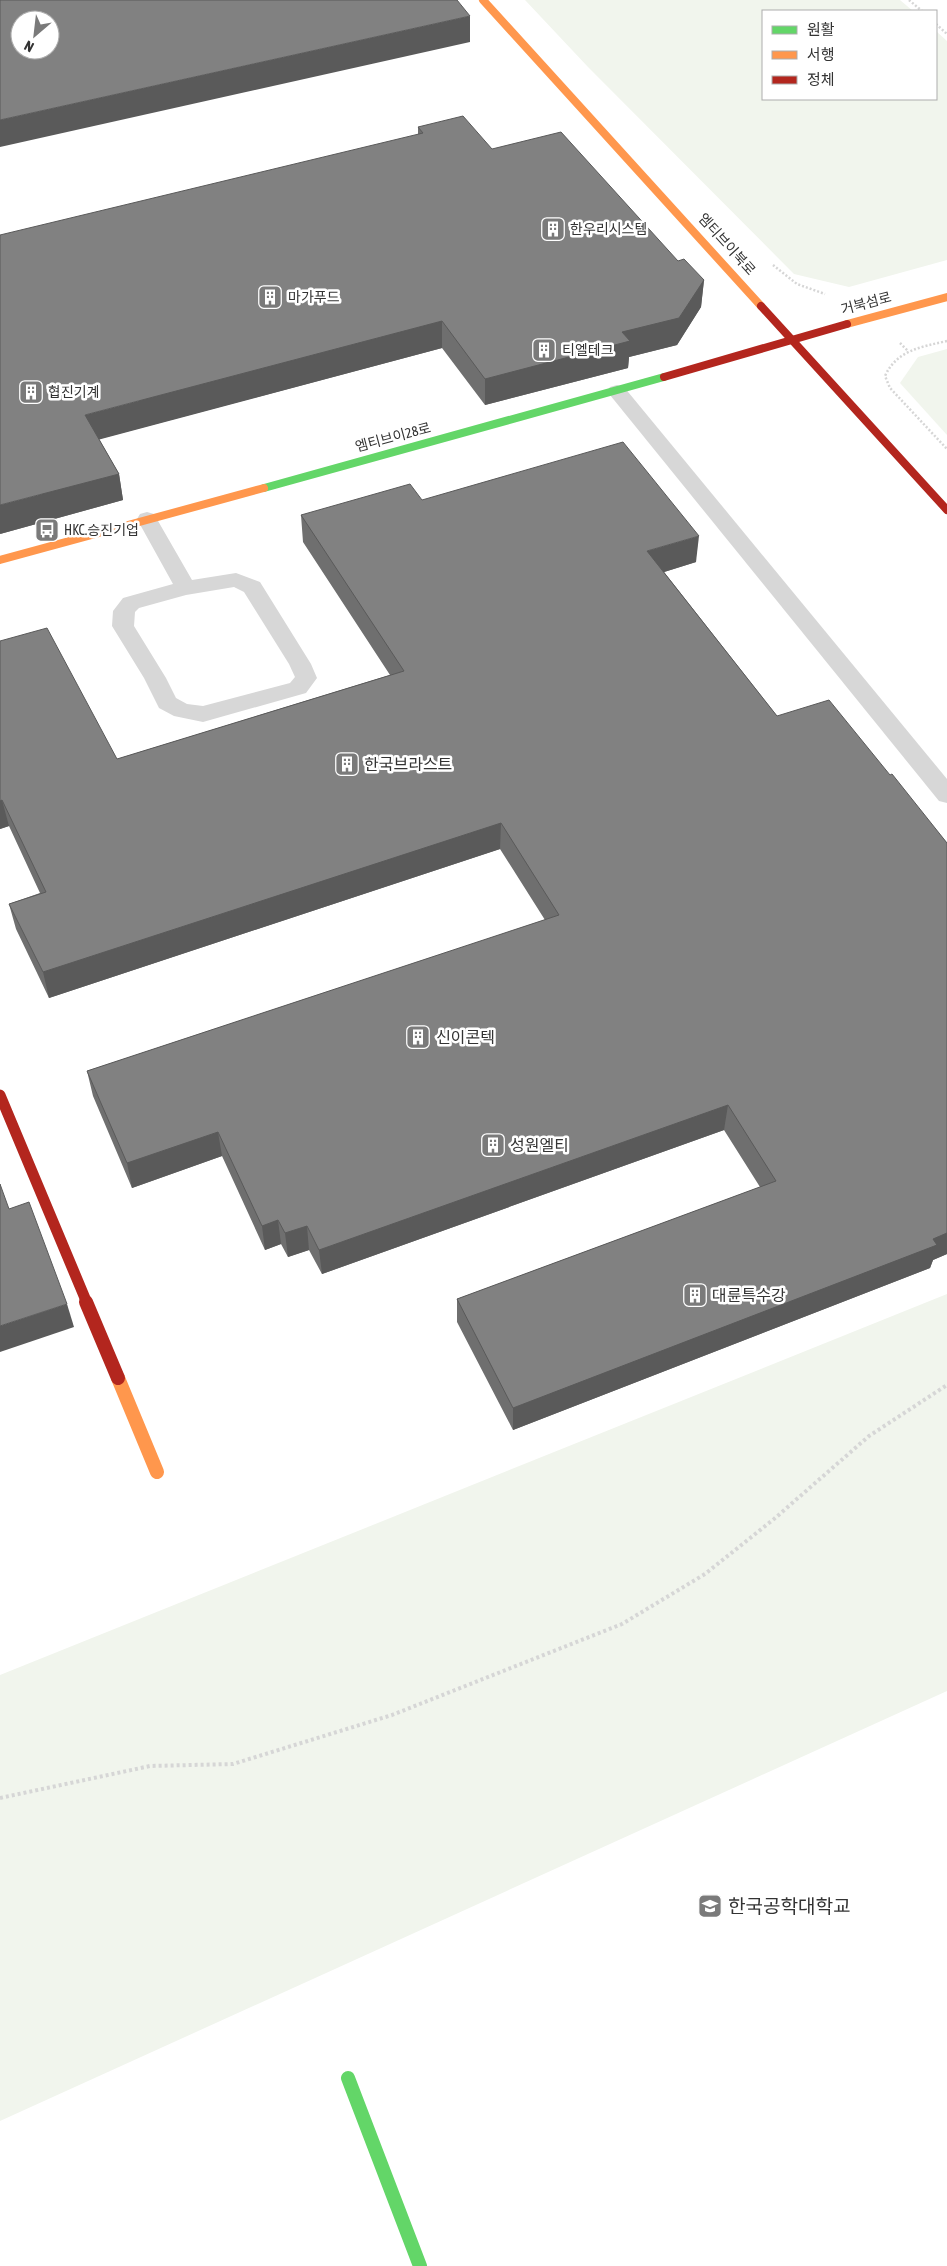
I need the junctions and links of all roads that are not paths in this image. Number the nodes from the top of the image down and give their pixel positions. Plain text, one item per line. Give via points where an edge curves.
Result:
1 (483, 0) edge
2 (947, 297) edge
3 (793, 338) junction
4 (617, 391) junction
5 (947, 510) edge
6 (148, 519) junction
7 (0, 560) edge
8 (186, 588) junction
9 (947, 794) edge
10 (0, 1095) edge
11 (157, 1472) dead end
12 (348, 2078) dead end
13 (420, 2266) edge

1 - 3 street, 엠티브이북로
2 - 3 street, 거북섬로
3 - 4 street, 엠티브이28로
3 - 5 street, 엠티브이북로
4 - 6 street, 엠티브이28로
4 - 9 lane
6 - 7 street, 엠티브이28로
6 - 8 lane
8 - 8 lane via 131,603 124,612 123,626 167,703 182,711 203,714 298,688 306,678 300,664 252,586 236,580
10 - 11 street
12 - 13 street

